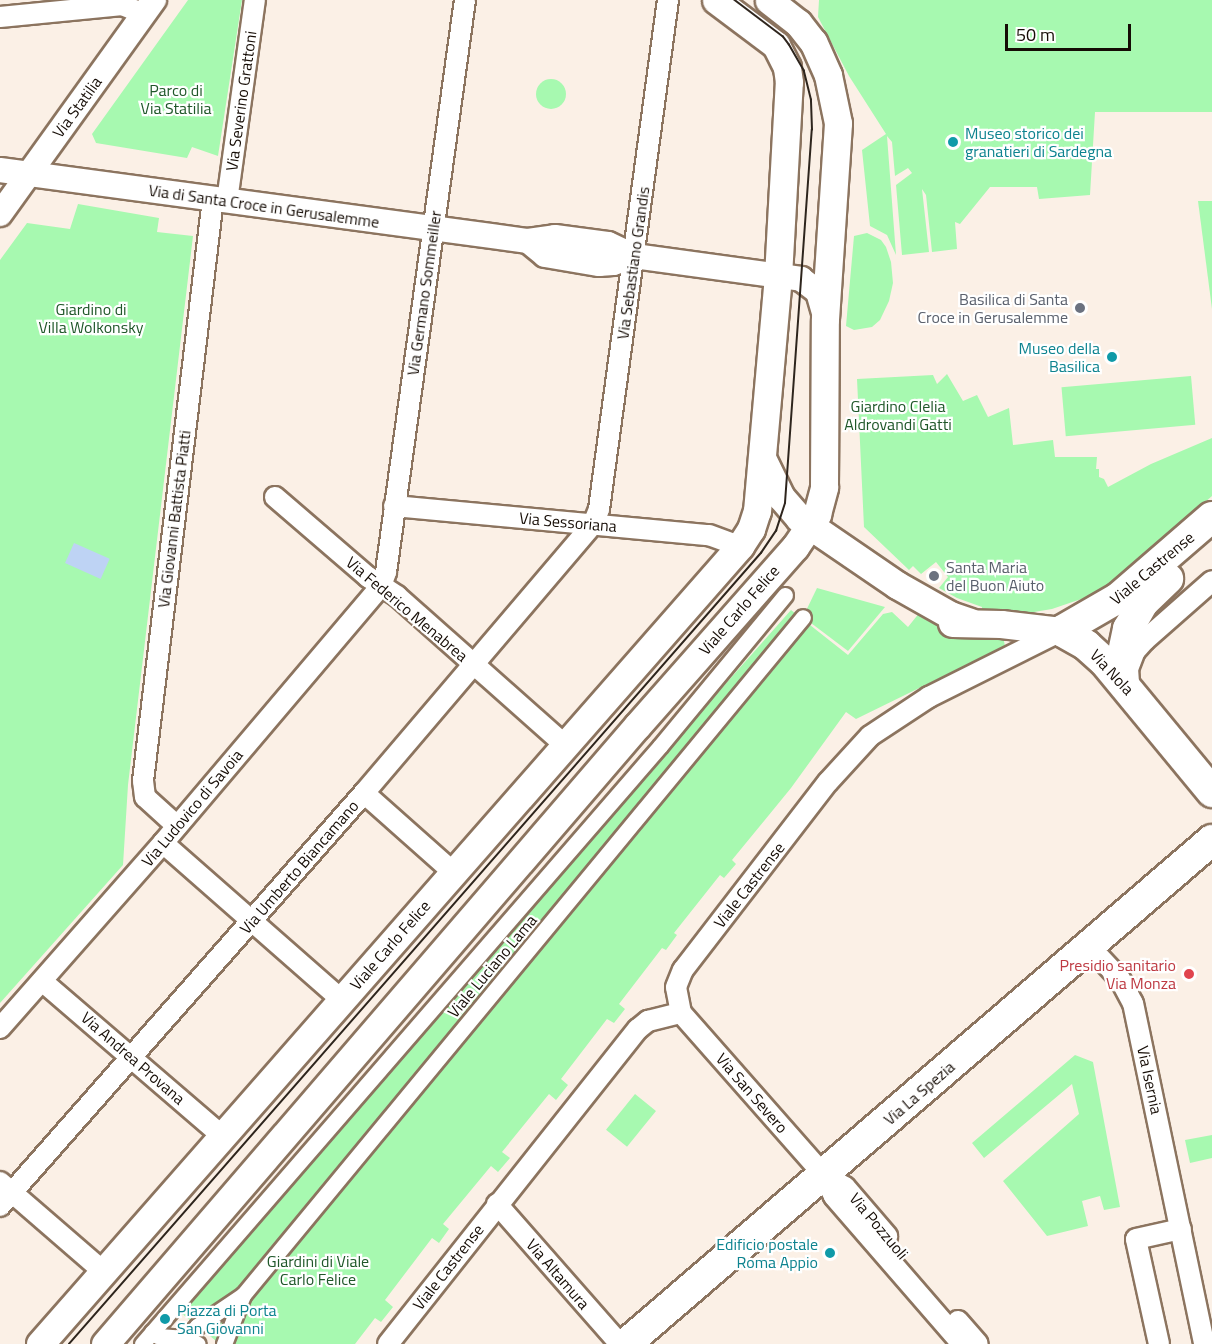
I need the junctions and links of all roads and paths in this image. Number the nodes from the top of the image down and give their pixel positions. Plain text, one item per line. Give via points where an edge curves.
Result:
1 (255, 0) edge
2 (465, 0) edge
3 (668, 0) edge
4 (716, 0) edge
5 (149, 7) edge
6 (779, 7) edge
7 (0, 17) edge
8 (0, 170) edge
9 (29, 173) junction
10 (220, 200) junction
11 (0, 213) edge
12 (433, 229) junction
13 (634, 256) junction
14 (778, 276) junction
15 (825, 319) junction
16 (762, 456) junction
17 (275, 497) dead end
18 (394, 506) junction
19 (1212, 517) edge
20 (593, 524) junction
21 (811, 525) junction
22 (1212, 541) edge
23 (740, 546) junction
24 (1212, 581) edge
25 (381, 586) junction
26 (785, 595) dead end
27 (803, 617) dead end
28 (1061, 631) junction
29 (474, 664) junction
30 (1125, 683) junction
31 (565, 745) junction
32 (1212, 792) edge
33 (364, 793) junction
34 (177, 826) junction
35 (1212, 840) edge
36 (163, 843) junction
37 (453, 872) junction
38 (253, 920) junction
39 (1089, 946) junction
40 (42, 981) junction
41 (342, 1000) junction
42 (681, 1013) junction
43 (0, 1028) edge
44 (132, 1057) junction
45 (222, 1136) junction
46 (823, 1174) junction
47 (4, 1194) edge
48 (497, 1204) junction
49 (1181, 1229) junction
50 (104, 1272) junction
51 (243, 1295) junction
52 (147, 1338) edge
53 (192, 1341) edge
54 (40, 1344) edge
55 (105, 1344) edge
56 (224, 1344) edge
57 (388, 1344) edge
58 (620, 1344) edge
59 (626, 1344) edge
60 (962, 1344) edge
61 (978, 1344) edge
62 (1159, 1344) edge
63 (1204, 1344) edge

1 - 10 street, Via Severino Grattoni
2 - 12 street, Via Germano Sommeiller
3 - 13 street, Via Sebastiano Grandis
4 - 14 main road, Viale Carlo Felice via 769,38 782,54 789,74
5 - 7 street via 114,5
5 - 9 street, Via Statilia
6 - 15 main road, Viale Carlo Felice via 808,35 820,57 838,123
8 - 9 street, Via di Santa Croce in Gerusalemme
9 - 10 street, Via di Santa Croce in Gerusalemme
9 - 11 street, Via Statilia
10 - 12 street, Via di Santa Croce in Gerusalemme
10 - 34 street, Via Giovanni Battista Piatti via 143,781 145,797
12 - 13 street, Via di Santa Croce in Gerusalemme via 528,241 549,236 579,240 615,245
12 - 18 street, Via Germano Sommeiller
13 - 14 street, Via di Santa Croce in Gerusalemme
13 - 20 street, Via Sebastiano Grandis via 599,509
14 - 15 street, Via di Santa Croce in Gerusalemme via 812,285
14 - 16 main road, Viale Carlo Felice
15 - 21 main road, Viale Carlo Felice via 824,494
16 - 21 main road, Via Nola via 785,503
16 - 23 main road, Viale Carlo Felice via 757,511
17 - 25 street, Via Federico Menabrea
18 - 20 street, Via Sessoriana
18 - 25 street, Via Germano Sommeiller
19 - 28 main road, Viale Castrense via 1118,598
20 - 23 street, Via Sessoriana via 709,535
20 - 29 street, Via Umberto Biancamano
21 - 28 main road, Via Nola via 897,585 950,615 970,622
21 - 55 main road, Viale Carlo Felice
22 - 30 main road, Viale Castrense via 1138,609 1124,645
23 - 31 main road, Viale Carlo Felice
24 - 30 street via 1136,651
25 - 29 street, Via Federico Menabrea via 398,596
25 - 34 street, Via Ludovico di Savoia
26 - 52 street, Viale Carlo Felice via 621,791
27 - 51 street, Viale Luciano Lama
28 - 30 main road, Via Nola via 1094,651
28 - 42 street, Viale Castrense via 929,697 886,723 864,742 828,782 683,970 676,992
29 - 31 street, Via Federico Menabrea
29 - 33 street, Via Umberto Biancamano
30 - 32 main road, Via Nola
31 - 37 main road, Viale Carlo Felice
33 - 37 street
33 - 38 street, Via Umberto Biancamano
34 - 36 street, Via Ludovico di Savoia
35 - 39 main road, Via La Spezia
36 - 38 street
36 - 40 street, Via Ludovico di Savoia
37 - 41 main road, Viale Carlo Felice
38 - 41 street
38 - 44 street, Via Umberto Biancamano
39 - 46 main road, Via La Spezia
39 - 49 street, Via Isernia via 1120,979 1133,1003
40 - 43 street, Via Ludovico di Savoia
40 - 44 street, Via Andrea Provana
41 - 45 main road, Viale Carlo Felice
42 - 46 street, Via San Severo
42 - 48 street, Viale Castrense via 648,1022 638,1029
44 - 45 street, Via Andrea Provana
44 - 47 street, Via Umberto Biancamano
45 - 50 main road, Viale Carlo Felice
46 - 59 main road, Via La Spezia
46 - 60 street, Via Pozzuoli via 834,1196
46 - 61 street, Via Pozzuoli via 845,1186
47 - 50 street
48 - 57 street, Viale Castrense
48 - 58 street, Via Altamura
49 - 62 street via 1136,1239
49 - 63 street, Via Isernia
50 - 54 main road, Viale Carlo Felice
51 - 53 street, Viale Luciano Lama via 197,1326
51 - 56 street
52 - 53 street

